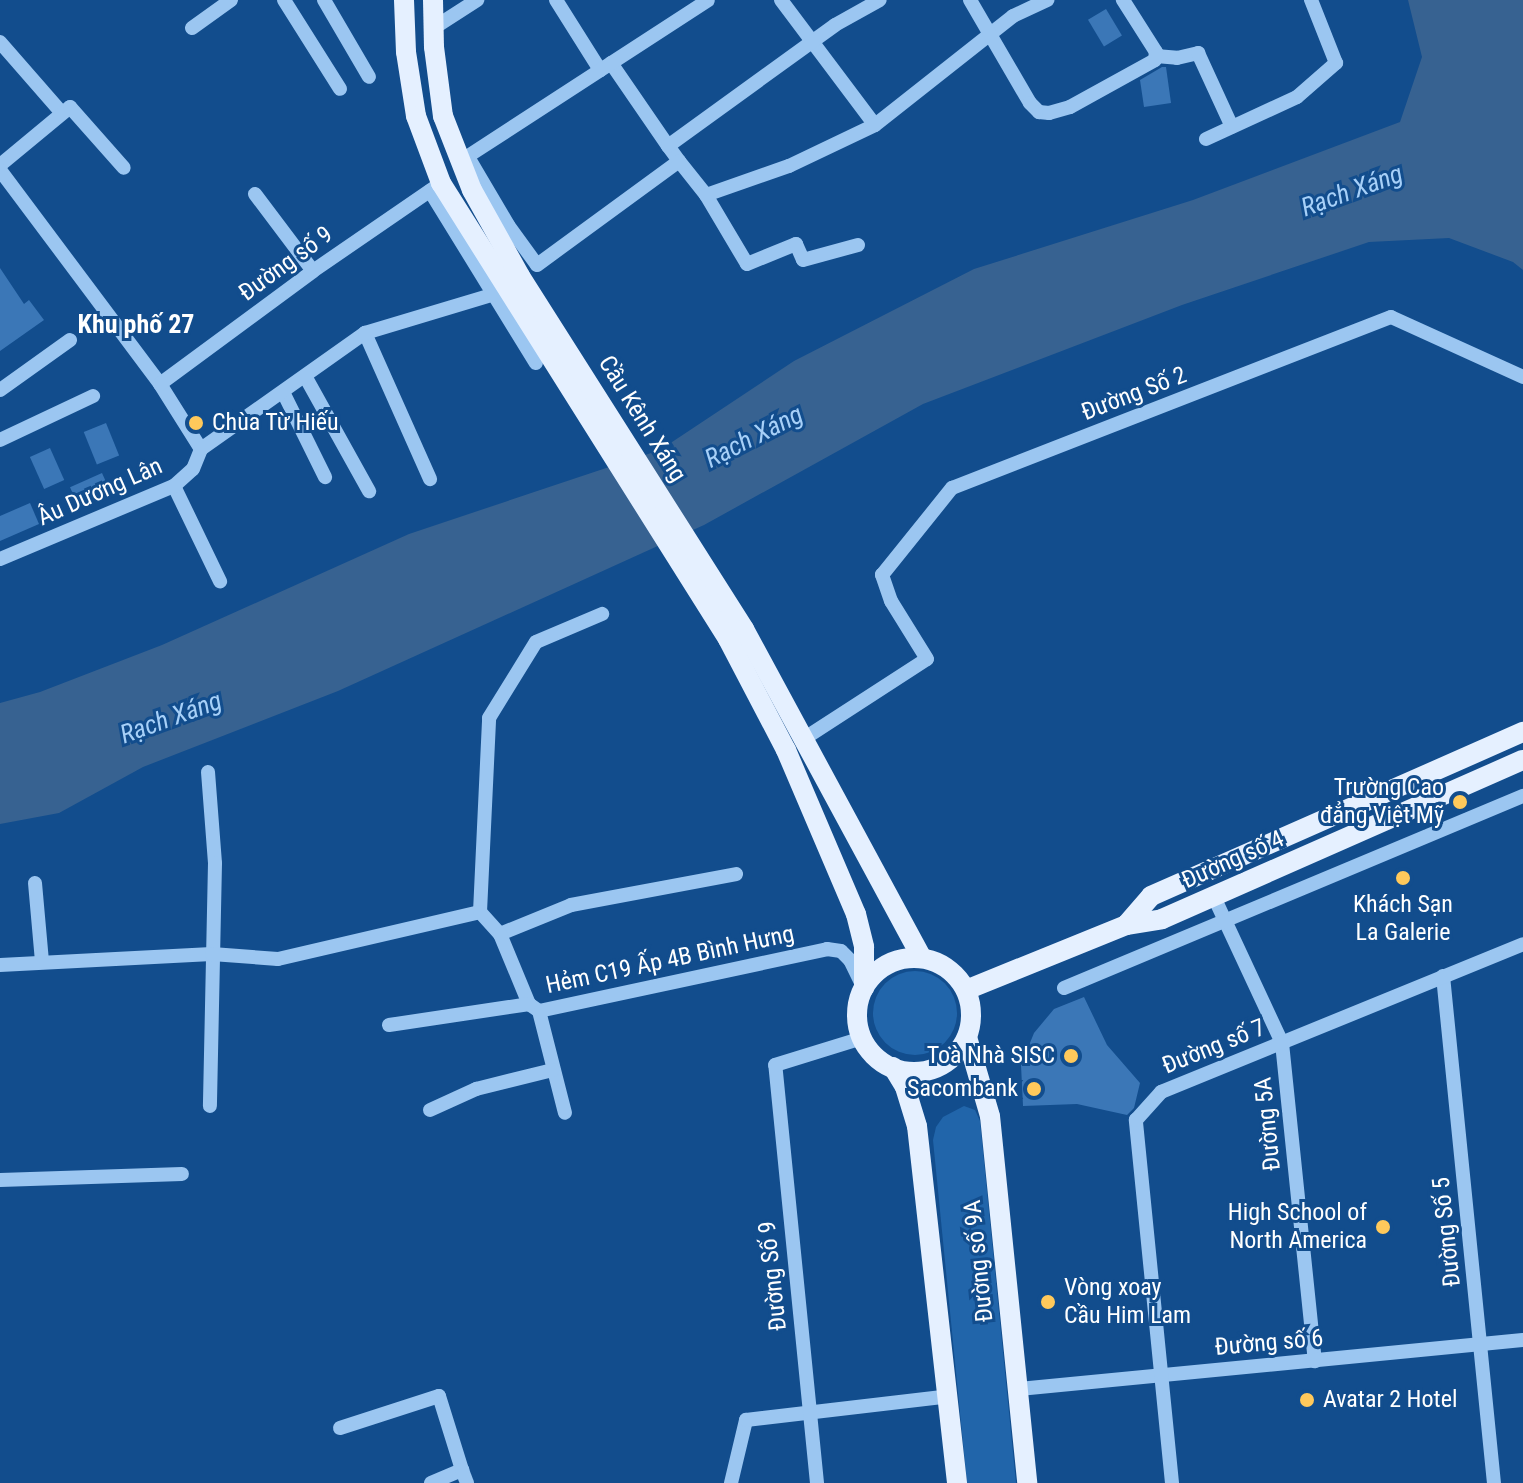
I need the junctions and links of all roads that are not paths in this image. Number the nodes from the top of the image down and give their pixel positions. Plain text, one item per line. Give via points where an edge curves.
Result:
1 (231, 0) edge
2 (284, 0) edge
3 (324, 0) edge
4 (404, 0) edge
5 (433, 0) edge
6 (477, 0) edge
7 (556, 0) edge
8 (708, 0) edge
9 (781, 0) edge
10 (880, 0) edge
11 (970, 0) edge
12 (1048, 0) edge
13 (1123, 0) edge
14 (1311, 0) edge
15 (192, 28) dead end
16 (432, 29) junction
17 (991, 34) junction
18 (0, 42) edge
19 (813, 42) junction
20 (1156, 56) junction
21 (605, 67) junction
22 (369, 77) dead end
23 (340, 89) dead end
24 (62, 113) junction
25 (875, 125) junction
26 (1232, 127) junction
27 (1206, 139) dead end
28 (668, 146) junction
29 (463, 160) junction
30 (679, 161) junction
31 (0, 168) edge
32 (124, 168) dead end
33 (435, 187) junction
34 (255, 194) dead end
35 (706, 195) junction
36 (489, 242) junction
37 (858, 245) dead end
38 (313, 271) junction
39 (495, 294) junction
40 (365, 333) junction
41 (70, 340) dead end
42 (536, 363) dead end
43 (305, 376) junction
44 (1523, 377) edge
45 (160, 384) junction
46 (0, 390) edge
47 (283, 392) junction
48 (93, 396) dead end
49 (0, 440) edge
50 (201, 449) junction
51 (325, 477) dead end
52 (430, 479) dead end
53 (174, 486) junction
54 (369, 491) dead end
55 (0, 559) edge
56 (220, 581) dead end
57 (602, 614) dead end
58 (736, 634) junction
59 (1523, 732) edge
60 (805, 738) junction
61 (1523, 760) edge
62 (208, 772) dead end
63 (1523, 796) edge
64 (1337, 843) junction
65 (736, 874) dead end
66 (35, 883) dead end
67 (1214, 897) junction
68 (480, 912) junction
69 (1225, 921) junction
70 (1126, 925) junction
71 (500, 934) junction
72 (1523, 944) edge
73 (212, 954) junction
74 (922, 958) junction
75 (42, 961) junction
76 (0, 965) edge
77 (1443, 976) junction
78 (864, 988) junction
79 (1064, 988) dead end
80 (966, 990) junction
81 (534, 1007) junction
82 (389, 1025) dead end
83 (967, 1037) junction
84 (862, 1038) junction
85 (1282, 1043) junction
86 (893, 1067) junction
87 (553, 1070) junction
88 (210, 1106) dead end
89 (430, 1110) dead end
90 (565, 1113) dead end
91 (182, 1174) dead end
92 (0, 1180) edge
93 (1523, 1340) edge
94 (1480, 1344) junction
95 (1315, 1361) junction
96 (1160, 1374) junction
97 (1019, 1389) junction
98 (949, 1396) junction
99 (809, 1412) junction
100 (340, 1428) dead end
101 (465, 1476) edge
102 (431, 1483) edge
103 (731, 1483) edge
104 (817, 1483) edge
105 (957, 1483) edge
106 (1027, 1483) edge
107 (1172, 1483) edge
108 (1494, 1483) edge

1 - 15 street
2 - 23 street
3 - 22 street
4 - 33 main road via 416,116
5 - 16 main road
6 - 16 street
7 - 21 street
8 - 21 street
9 - 19 street
10 - 19 street
11 - 17 street
12 - 17 street via 1013,16
13 - 20 street
14 - 26 street via 1336,63 1297,97
16 - 29 main road via 443,116
17 - 20 street via 1039,112 1070,107
17 - 25 street
18 - 24 street
19 - 25 street
19 - 28 street
20 - 26 street via 1198,53
21 - 28 street
21 - 29 street
24 - 31 street
24 - 32 street via 70,107
25 - 35 street via 789,166
26 - 27 street
28 - 30 street
29 - 30 street via 537,265
29 - 36 main road
30 - 35 street
31 - 45 street
33 - 36 main road
33 - 38 street, Đường số 9
33 - 39 street
34 - 38 street
35 - 37 street via 747,264 796,244 803,260
36 - 58 main road, Cầu Kênh Xáng
38 - 45 street, Đường số 9
39 - 40 street, Âu Dương Lân
39 - 42 street
40 - 43 street, Âu Dương Lân
40 - 52 street
41 - 46 street
43 - 47 street, Âu Dương Lân
43 - 54 street
44 - 60 street, Đường Số 2 via 1391,317 952,488 882,575 891,601 927,659
45 - 50 street
47 - 50 street, Âu Dương Lân
47 - 51 street
48 - 49 street
50 - 53 street, Âu Dương Lân via 193,469
53 - 55 street, Âu Dương Lân
53 - 56 street
57 - 68 street via 536,642 489,718
58 - 60 main road
58 - 78 main road via 856,914 864,947
59 - 70 main road, Đường số 4 via 1151,896
60 - 74 main road
61 - 64 main road, Đường số 4
62 - 73 street via 215,863
63 - 64 street via 1350,867
63 - 69 street
64 - 67 main road, Đường số 4
65 - 71 street via 571,905
66 - 75 street
67 - 69 street, Đường 5A
67 - 70 main road, Đường số 4 via 1162,919
68 - 71 street, Hẻm C19 Ấp 4B Bình Hưng
68 - 73 street via 278,959
69 - 79 street
69 - 85 street, Đường 5A
70 - 80 main road, Đường số 4
71 - 81 street, Hẻm C19 Ấp 4B Bình Hưng
72 - 77 street, Đường số 7
73 - 75 street
73 - 88 street
74 - 78 main road via 888,964
74 - 80 main road via 955,974
75 - 76 street
77 - 85 street, Đường số 7
77 - 94 street, Đường Số 5
78 - 81 street, Hẻm C19 Ấp 4B Bình Hưng via 850,960 841,951 827,949
78 - 84 main road via 858,1004
80 - 83 main road via 971,1009
81 - 82 street
81 - 87 street
83 - 86 main road via 944,1063 910,1071
83 - 97 main road, Đường số 9A via 990,1116
84 - 86 main road
84 - 99 street, Đường Số 9 via 775,1065
85 - 95 street, Đường 5A
85 - 96 street, Đường số 7 via 1161,1092 1136,1120
86 - 98 main road, Đường số 9A via 917,1126
87 - 89 street via 476,1089
87 - 90 street
91 - 92 street
93 - 94 street, Đường số 6
94 - 95 street, Đường số 6
94 - 108 street, Đường Số 5
95 - 96 street, Đường số 6
96 - 97 street, Đường số 6
96 - 107 street, Đường số 7
97 - 106 main road, Đường số 9A
98 - 99 street
98 - 105 main road, Đường số 9A
99 - 103 street via 746,1420
99 - 104 street, Đường Số 9
100 - 101 street via 439,1396
101 - 102 street

